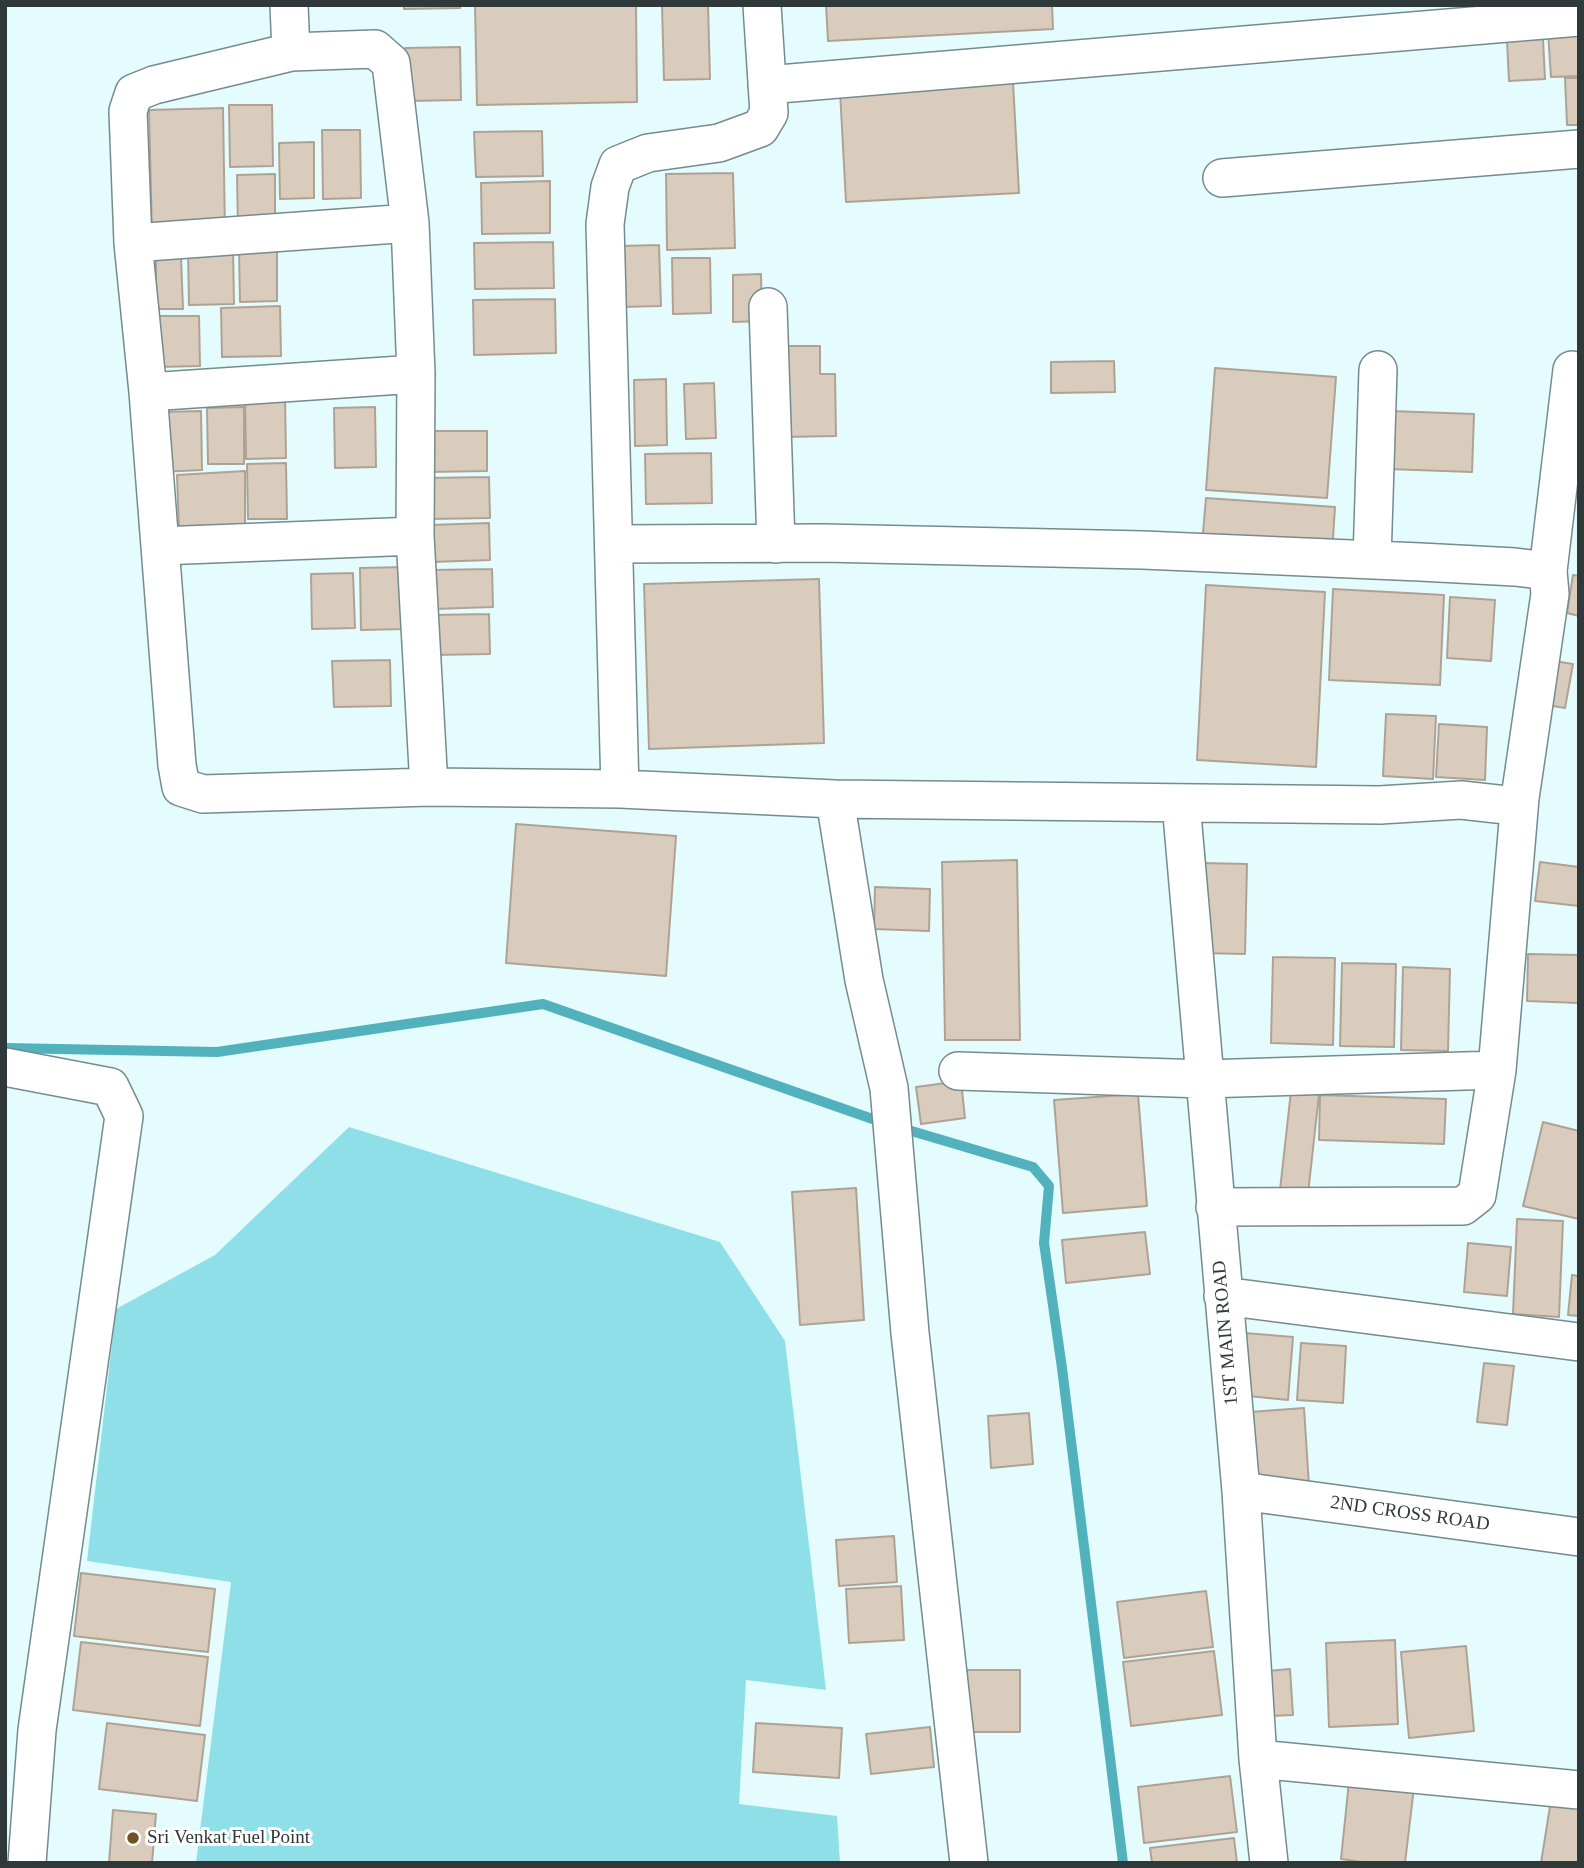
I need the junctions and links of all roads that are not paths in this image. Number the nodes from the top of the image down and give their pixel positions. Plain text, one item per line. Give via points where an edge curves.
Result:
1 (289, 5) edge
2 (762, 5) edge
3 (1579, 17) edge
4 (290, 52) junction
5 (767, 85) junction
6 (1579, 149) edge
7 (1222, 178) dead end
8 (410, 223) junction
9 (133, 243) junction
10 (768, 307) dead end
11 (1378, 370) dead end
12 (1572, 370) dead end
13 (416, 374) junction
14 (148, 392) junction
15 (415, 536) junction
16 (614, 544) junction
17 (776, 544) junction
18 (160, 546) junction
19 (1372, 560) junction
20 (1548, 571) junction
21 (429, 787) junction
22 (620, 789) junction
23 (1520, 798) junction
24 (835, 799) junction
25 (1181, 803) junction
26 (5, 1067) edge
27 (1497, 1070) junction
28 (958, 1071) dead end
29 (1204, 1079) junction
30 (1215, 1207) junction
31 (1223, 1296) junction
32 (1579, 1342) edge
33 (1241, 1491) junction
34 (1579, 1537) edge
35 (1258, 1759) junction
36 (1579, 1790) edge
37 (27, 1863) edge
38 (969, 1863) edge
39 (1269, 1863) edge

1 - 4 street
2 - 5 street
3 - 5 street
4 - 8 street via 375,49 391,63
4 - 9 street via 134,93 128,111
5 - 16 street via 769,113 761,128 719,144 648,153 618,165 610,187 605,224
6 - 7 street
8 - 9 street
8 - 13 street
9 - 14 street
10 - 17 street
11 - 19 street
12 - 20 street
13 - 14 street
13 - 15 street
14 - 18 street
15 - 18 street
15 - 21 street
16 - 17 street
16 - 22 street
17 - 19 street via 1143,550
18 - 21 street via 181,787 203,794
19 - 20 street
20 - 23 street via 1550,594
21 - 22 street
22 - 24 street
23 - 25 street via 1506,805 1461,800 1380,805
23 - 27 street
24 - 25 street
24 - 38 street via 864,980 889,1088 910,1333
25 - 29 street, 1ST MAIN ROAD
26 - 37 street via 110,1087 124,1116 37,1730
27 - 29 street
27 - 30 street via 1478,1195 1462,1206
28 - 29 street
29 - 30 street, 1ST MAIN ROAD
30 - 31 street, 1ST MAIN ROAD
31 - 32 street
31 - 33 street, 1ST MAIN ROAD
33 - 34 street, 2ND CROSS ROAD
33 - 35 street, 1ST MAIN ROAD
35 - 36 street
35 - 39 street, 1ST MAIN ROAD

